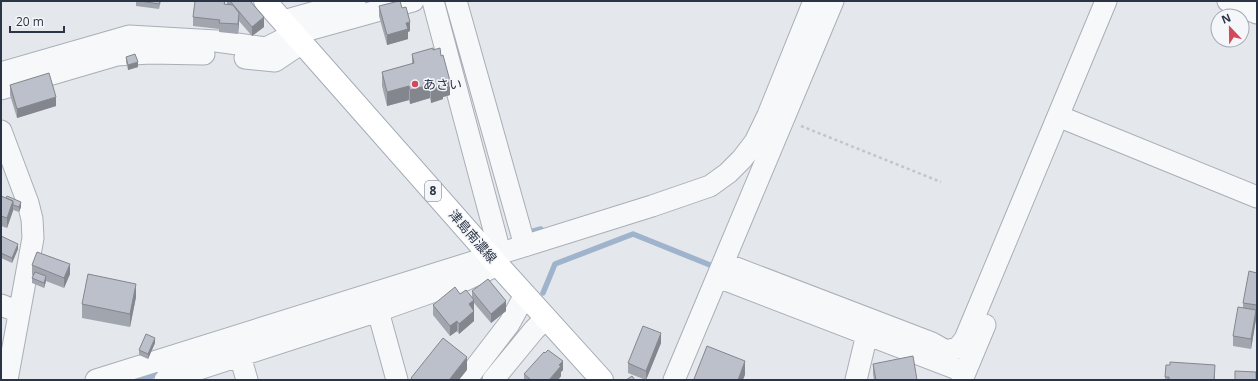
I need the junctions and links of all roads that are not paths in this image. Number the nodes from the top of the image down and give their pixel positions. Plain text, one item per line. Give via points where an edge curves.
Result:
1 (265, 1) edge
2 (355, 1) edge
3 (413, 1) edge
4 (433, 1) edge
5 (456, 1) edge
6 (814, 1) edge
7 (833, 1) edge
8 (1106, 1) edge
9 (1120, 1) edge
10 (1228, 1) edge
11 (1257, 13) edge
12 (293, 33) junction
13 (1, 73) edge
14 (1, 88) edge
15 (1064, 119) junction
16 (1, 131) edge
17 (1257, 197) edge
18 (525, 246) junction
19 (494, 261) junction
20 (720, 270) junction
21 (525, 295) junction
22 (10, 308) edge
23 (378, 312) junction
24 (546, 318) junction
25 (867, 334) junction
26 (240, 356) junction
27 (963, 376) edge
28 (7, 380) edge
29 (96, 380) edge
30 (165, 380) edge
31 (247, 380) edge
32 (397, 380) edge
33 (466, 380) edge
34 (493, 380) edge
35 (602, 380) edge
36 (674, 380) edge
37 (856, 380) edge

1 - 12 main road, 津島南濃線 / 8
2 - 12 street
3 - 12 street
4 - 19 street via 498,241
5 - 18 street
6 - 18 street via 755,142 728,173 710,186
7 - 20 street
8 - 15 street
9 - 15 street
10 - 11 street
12 - 13 street via 266,48 216,41 129,36
12 - 14 street via 275,61 192,53 117,55
12 - 19 main road, 津島南濃線 / 8
15 - 17 street
15 - 20 street via 965,339 958,348 946,351 932,342
15 - 27 street
16 - 22 street via 28,203 33,238
18 - 19 street
19 - 21 main road, 津島南濃線 / 8
19 - 23 street via 463,281
19 - 29 street
20 - 25 street
20 - 36 street
21 - 24 main road, 津島南濃線 / 8
21 - 33 street via 509,324
22 - 28 street
23 - 26 street
23 - 32 street
24 - 34 street
24 - 35 main road, 津島南濃線 / 8
25 - 27 street
25 - 37 street
26 - 30 street
26 - 31 street

